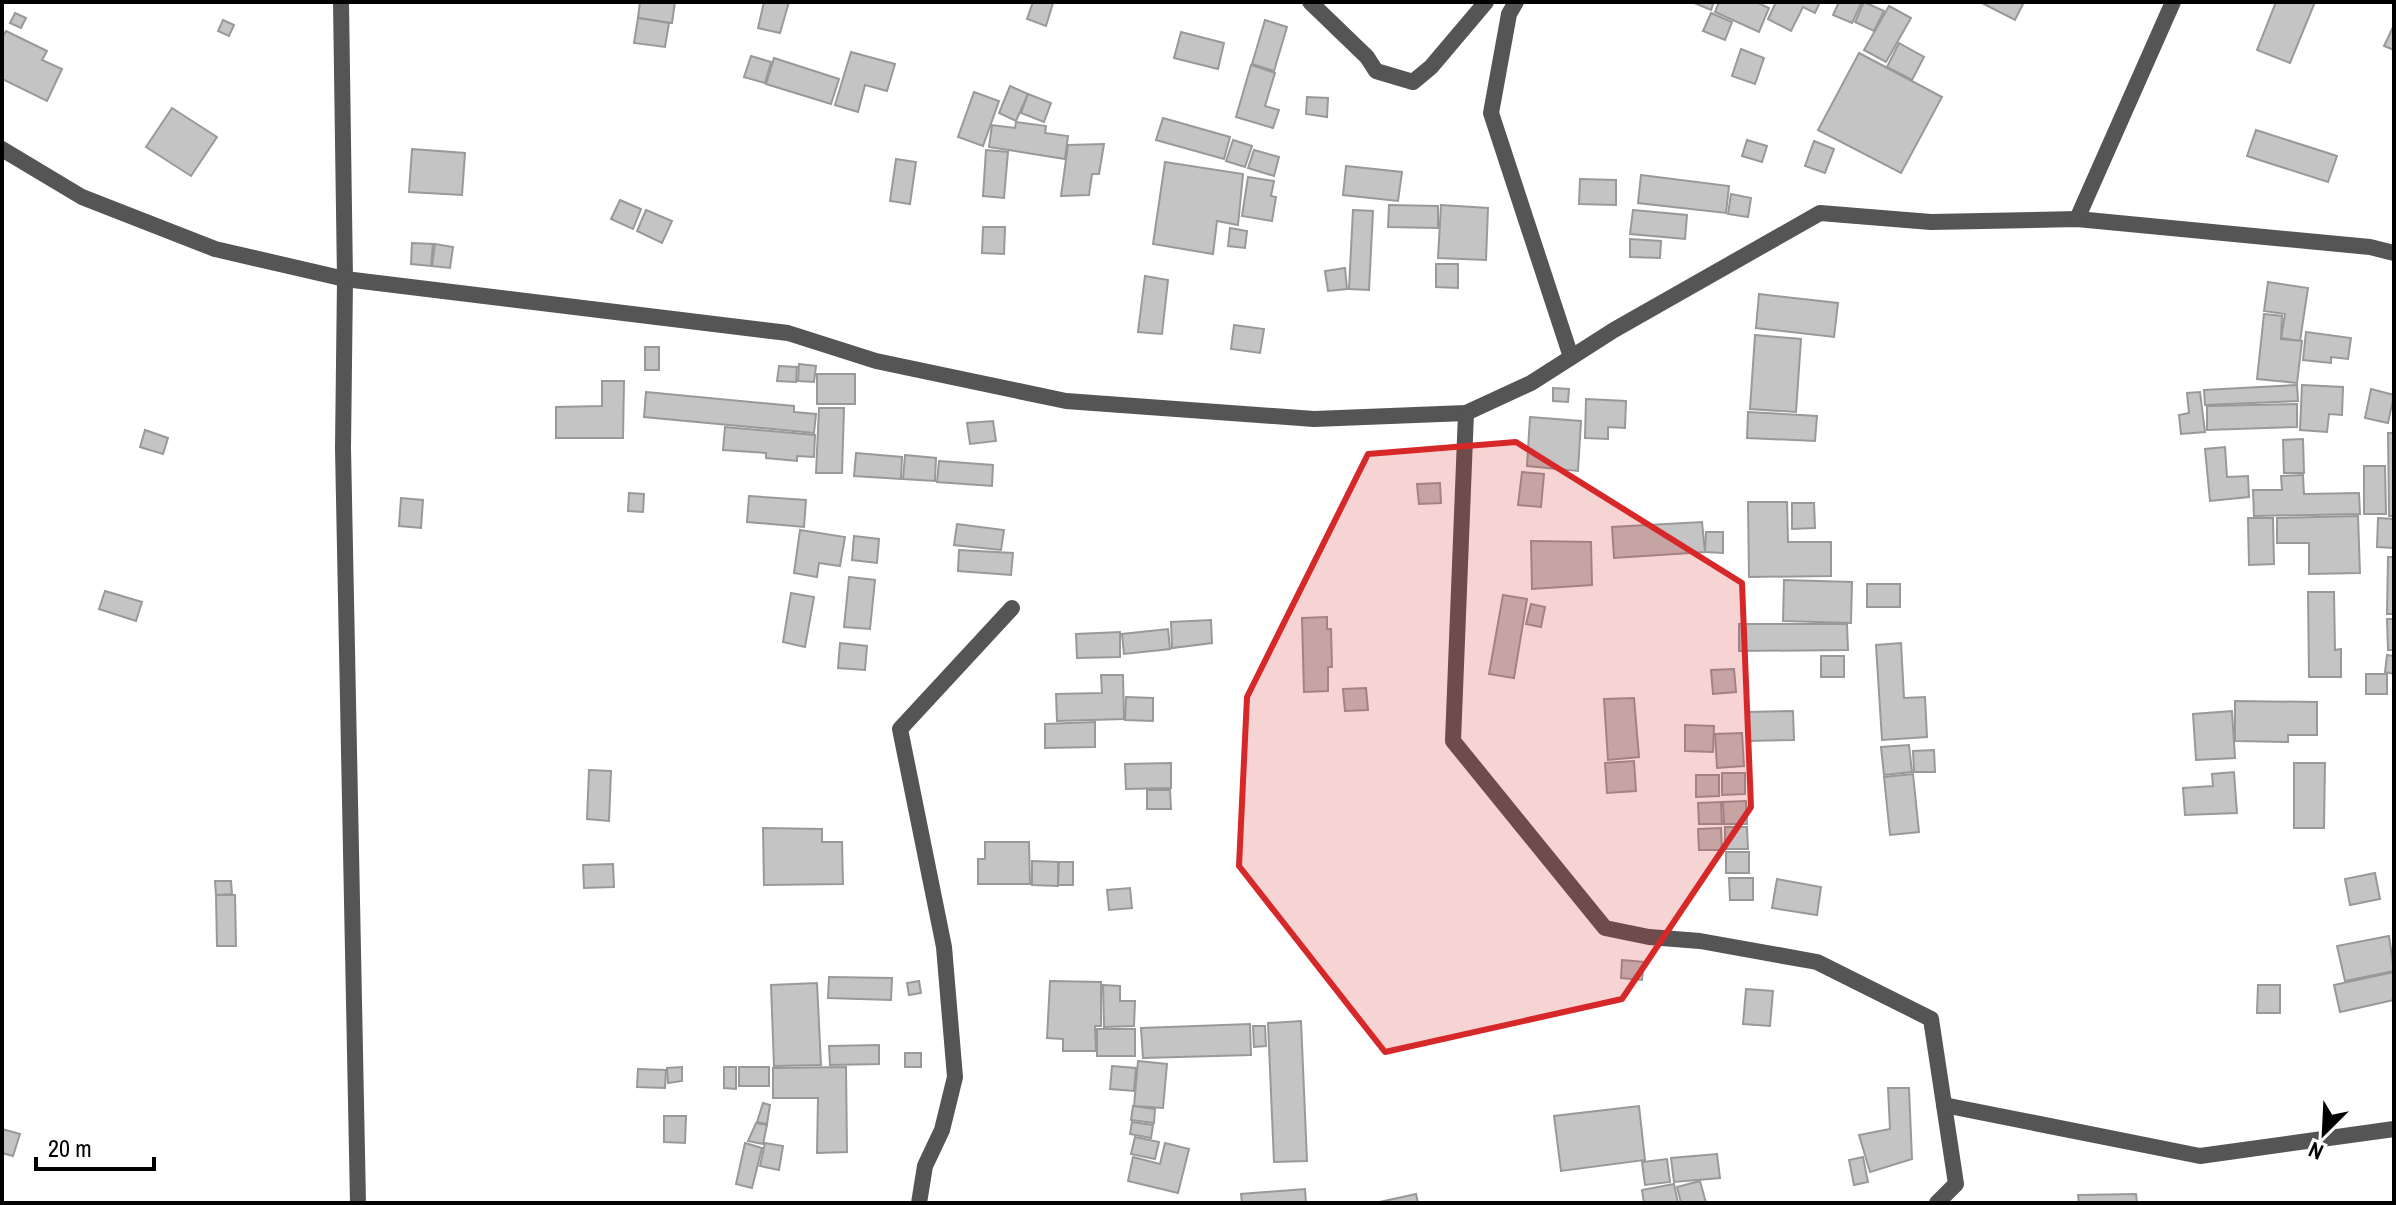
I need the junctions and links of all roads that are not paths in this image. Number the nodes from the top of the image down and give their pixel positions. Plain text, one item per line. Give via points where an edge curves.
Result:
1 (341, 2) edge
2 (1310, 2) edge
3 (1486, 2) edge
4 (1516, 2) edge
5 (2173, 2) edge
6 (2, 149) edge
7 (2077, 219) junction
8 (2394, 253) edge
9 (345, 279) junction
10 (1571, 357) junction
11 (1466, 413) junction
12 (1012, 608) dead end
13 (1944, 1105) junction
14 (2394, 1129) edge
15 (358, 1203) edge
16 (919, 1203) edge
17 (1937, 1203) edge

1 - 9 street
2 - 3 street via 1376,71 1413,82
4 - 10 street via 1509,14 1491,113
5 - 7 street
6 - 9 street via 82,197 215,249
7 - 8 street
7 - 10 street via 1931,222 1820,213
9 - 11 street via 788,333 876,361 1066,401 1314,419
9 - 15 street via 343,448
10 - 11 street via 1531,383
11 - 13 street via 1453,741 1605,928 1817,962 1931,1019
12 - 16 street via 900,729 944,947 955,1077 942,1130 925,1166
13 - 14 street via 2200,1156
13 - 17 street via 1956,1184

